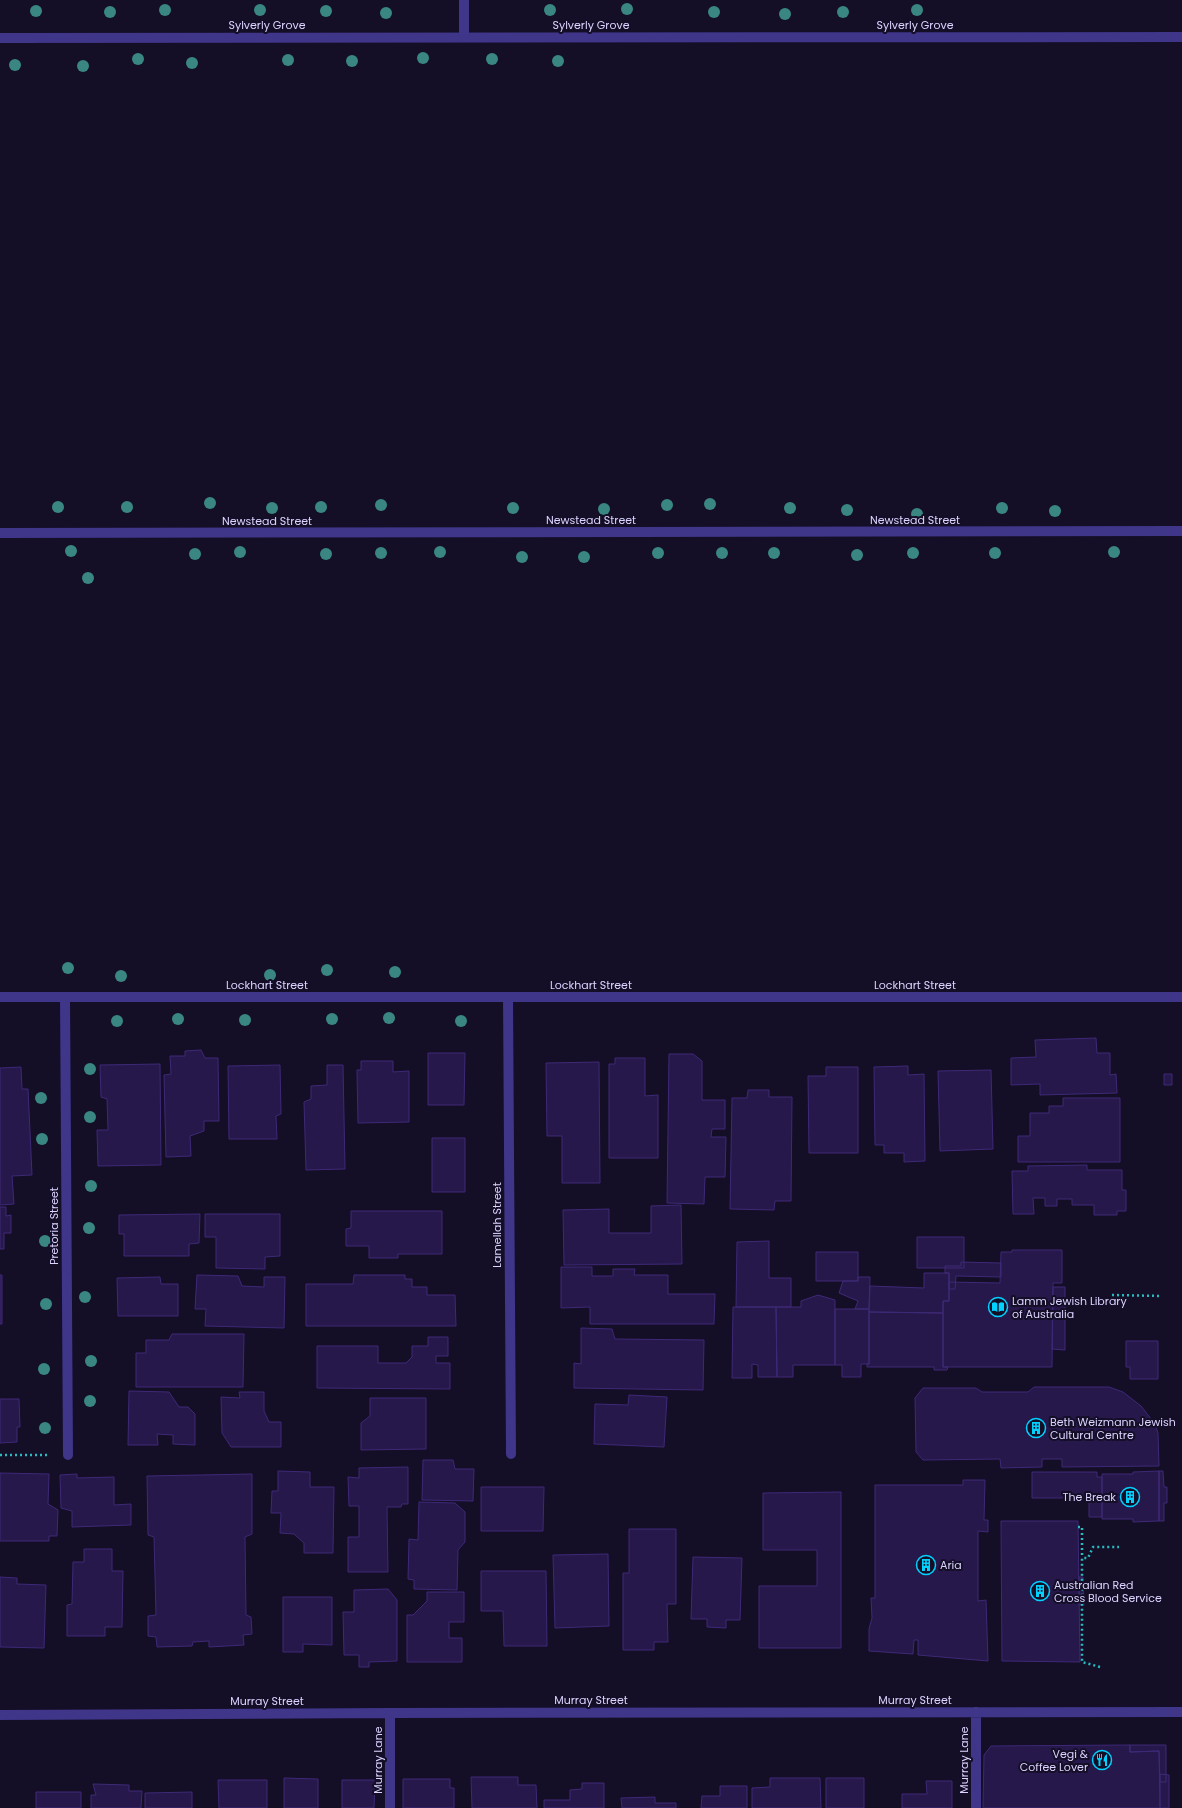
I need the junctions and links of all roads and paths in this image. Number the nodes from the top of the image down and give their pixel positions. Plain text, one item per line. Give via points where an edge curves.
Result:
1 (464, 0) edge
2 (464, 37) junction
3 (1182, 37) edge
4 (0, 38) edge
5 (1182, 531) edge
6 (0, 533) edge
7 (0, 997) edge
8 (65, 997) junction
9 (508, 997) junction
10 (1182, 997) edge
11 (1112, 1295) dead end
12 (1161, 1296) dead end
13 (511, 1454) dead end
14 (0, 1455) edge
15 (68, 1455) joint
16 (1078, 1527) dead end
17 (1119, 1547) dead end
18 (1082, 1558) junction
19 (1100, 1666) dead end
20 (976, 1712) junction
21 (1182, 1712) edge
22 (390, 1713) junction
23 (0, 1715) edge
24 (390, 1808) edge
25 (976, 1808) edge

1 - 2 street
2 - 3 street, Sylverly Grove
2 - 4 street, Sylverly Grove
5 - 6 street, Newstead Street
7 - 8 street, Lockhart Street
8 - 9 street, Lockhart Street
8 - 15 street, Pretoria Street
9 - 10 street, Lockhart Street
9 - 13 street, Lamellah Street
11 - 12 path
14 - 15 path
16 - 18 path via 1082,1527
17 - 18 path via 1093,1547 1088,1558
18 - 19 path via 1082,1662
20 - 21 street, Murray Street
20 - 22 street, Murray Street
20 - 25 street, Murray Lane
22 - 23 street, Murray Street
22 - 24 street, Murray Lane

